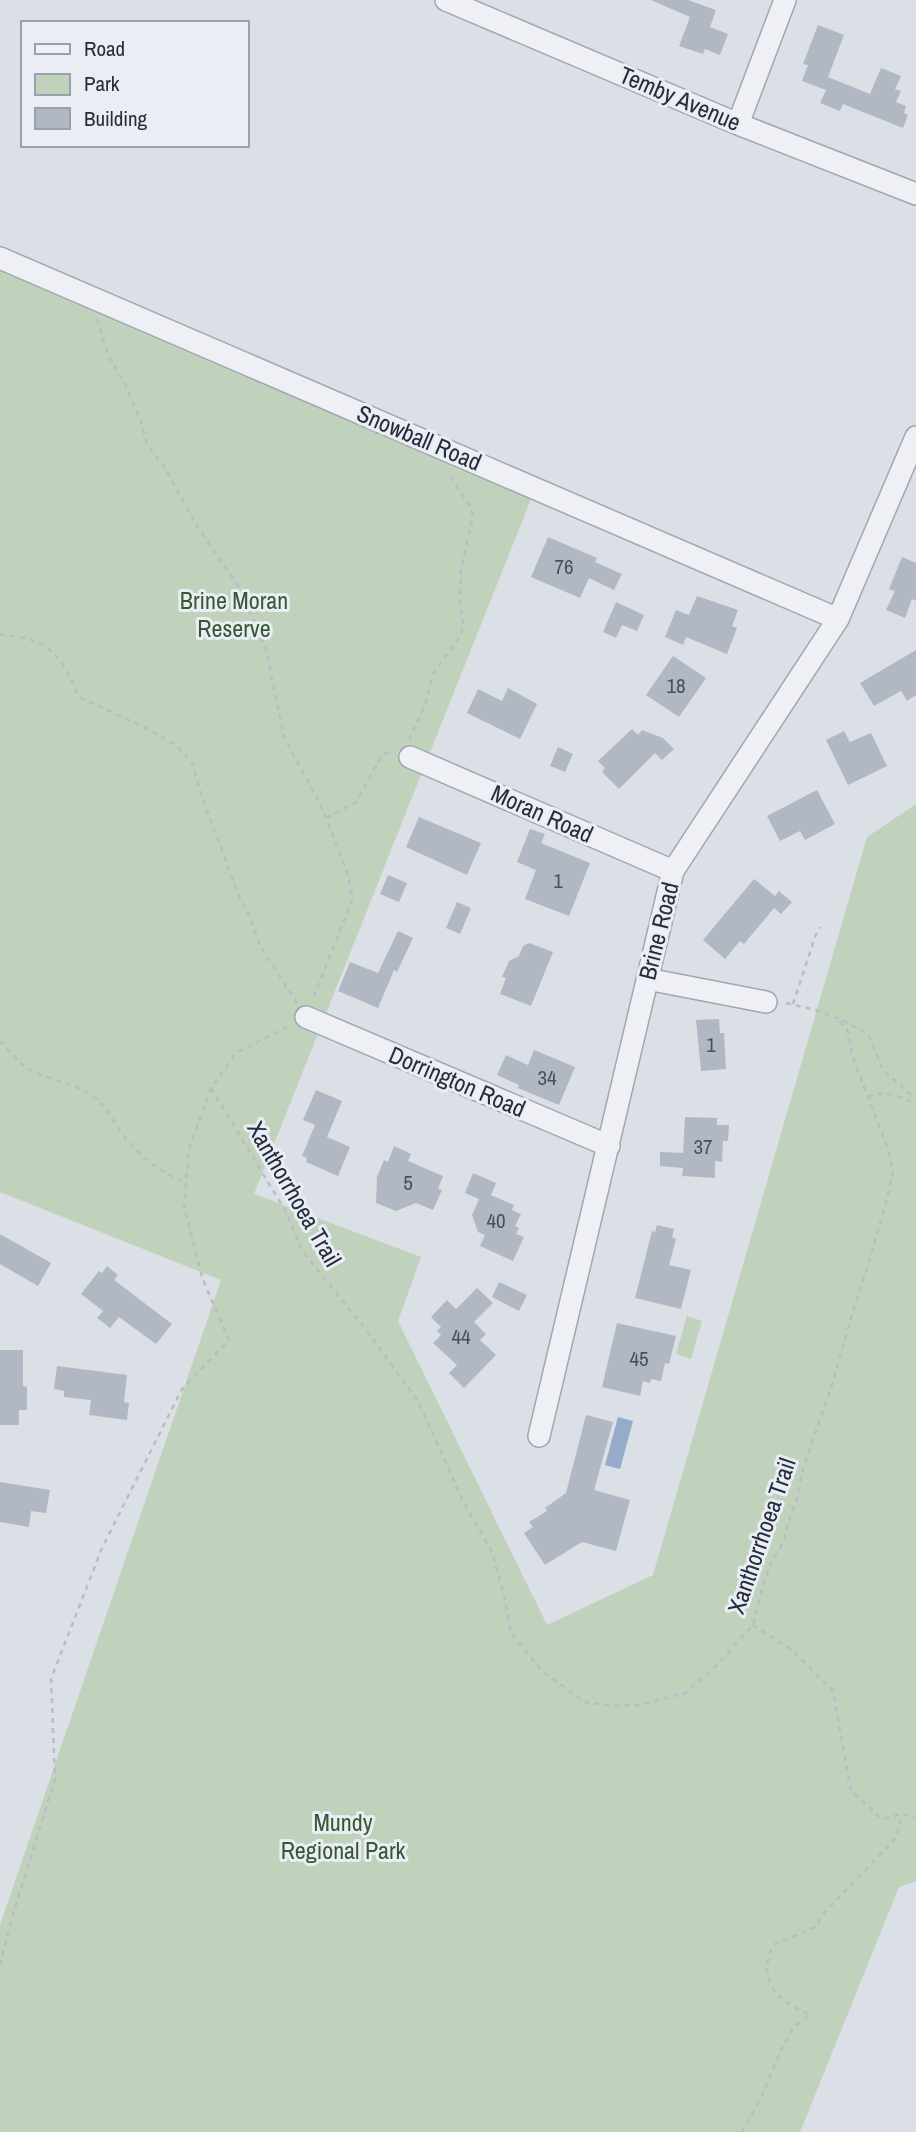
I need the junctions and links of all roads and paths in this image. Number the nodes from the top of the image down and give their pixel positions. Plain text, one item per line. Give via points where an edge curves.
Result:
1 (446, 0) edge
2 (785, 0) edge
3 (738, 124) junction
4 (916, 194) edge
5 (0, 258) edge
6 (105, 303) junction
7 (916, 437) edge
8 (443, 467) dead end
9 (838, 619) junction
10 (0, 634) edge
11 (411, 757) junction
12 (326, 818) junction
13 (673, 871) junction
14 (820, 927) dead end
15 (647, 979) junction
16 (766, 1002) joint
17 (793, 1004) junction
18 (306, 1017) junction
19 (836, 1018) junction
20 (0, 1041) edge
21 (211, 1088) junction
22 (868, 1097) junction
23 (916, 1101) edge
24 (609, 1146) junction
25 (186, 1182) junction
26 (539, 1436) dead end
27 (753, 1625) junction
28 (902, 1814) junction
29 (916, 1816) edge
30 (0, 1965) edge
31 (742, 2132) edge

1 - 3 street, Temby Avenue
2 - 3 street
3 - 4 street, Temby Avenue
5 - 6 street, Snowball Road
6 - 9 street, Snowball Road
6 - 12 path via 97,320 108,355 126,386 147,444 238,586 265,649 284,737
7 - 9 street, Brine Road
8 - 11 path via 473,516 461,569 464,626 433,674 408,743
9 - 13 street, Brine Road
10 - 18 path via 38,642 58,657 79,697 150,730 177,746 192,763 260,946
11 - 12 path via 397,749 382,755 356,802
11 - 13 street, Moran Road
12 - 18 path via 353,898
13 - 15 street, Brine Road
14 - 17 path
15 - 16 street
15 - 24 street, Brine Road
16 - 17 path
17 - 19 path
18 - 21 path via 236,1053
18 - 24 street, Dorrington Road
19 - 22 path, Xanthorrhoea Trail via 847,1029
19 - 23 path via 868,1034 883,1070
20 - 25 path via 22,1065 89,1093 106,1108 132,1146 154,1166
21 - 25 path via 189,1149
21 - 27 path, Xanthorrhoea Trail via 286,1212 303,1252 418,1401 464,1503 492,1552 511,1633 543,1672 585,1702 638,1705 685,1693
22 - 23 path via 887,1092
22 - 27 path, Xanthorrhoea Trail via 892,1171 887,1198 784,1541 763,1584
24 - 26 street, Brine Road
25 - 30 path via 184,1207 203,1280 229,1340 182,1389 102,1548 51,1679 55,1779
27 - 28 path via 792,1650 833,1691 851,1791 882,1819
28 - 29 path
28 - 31 path via 896,1838 815,1927 772,1945 766,1958 768,1980 781,1999 810,2014 793,2028

